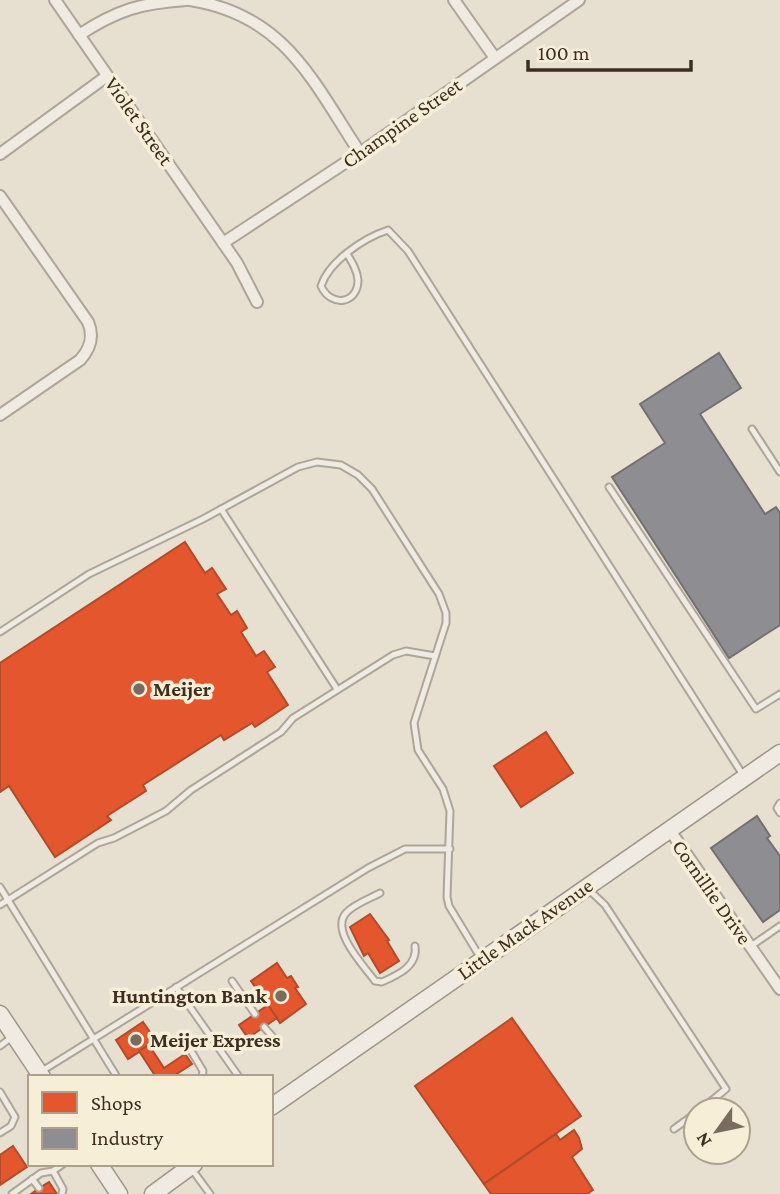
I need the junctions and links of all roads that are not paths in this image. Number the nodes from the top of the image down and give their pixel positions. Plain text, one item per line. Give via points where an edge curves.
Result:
1 (55, 0) edge
2 (188, 0) edge
3 (454, 0) edge
4 (579, 0) edge
5 (211, 2) edge
6 (79, 35) junction
7 (495, 58) junction
8 (107, 76) junction
9 (360, 153) junction
10 (0, 154) edge
11 (0, 196) edge
12 (223, 243) junction
13 (347, 254) junction
14 (257, 302) dead end
15 (0, 415) edge
16 (752, 429) dead end
17 (780, 472) edge
18 (609, 487) dead end
19 (221, 509) junction
20 (0, 632) edge
21 (435, 656) junction
22 (337, 689) junction
23 (780, 694) edge
24 (778, 759) edge
25 (744, 777) junction
26 (780, 803) edge
27 (780, 813) edge
28 (669, 829) junction
29 (450, 849) junction
30 (0, 887) edge
31 (586, 887) junction
32 (380, 893) dead end
33 (8, 899) junction
34 (0, 905) edge
35 (780, 926) edge
36 (415, 946) dead end
37 (751, 947) junction
38 (481, 960) junction
39 (232, 981) dead end
40 (176, 987) junction
41 (780, 989) edge
42 (0, 1014) edge
43 (255, 1014) dead end
44 (264, 1027) dead end
45 (14, 1035) junction
46 (95, 1038) junction
47 (187, 1044) dead end
48 (279, 1044) dead end
49 (0, 1046) edge
50 (41, 1075) edge
51 (116, 1075) edge
52 (202, 1075) edge
53 (238, 1075) edge
54 (0, 1092) edge
55 (717, 1096) edge
56 (273, 1106) edge
57 (682, 1123) edge
58 (674, 1129) dead end
59 (0, 1133) edge
60 (60, 1166) edge
61 (100, 1166) edge
62 (192, 1166) edge
63 (53, 1171) junction
64 (32, 1179) junction
65 (22, 1186) junction
66 (39, 1188) dead end
67 (12, 1194) edge
68 (28, 1194) edge
69 (62, 1194) edge
70 (119, 1194) edge
71 (153, 1194) edge
72 (210, 1194) edge

1 - 6 street, Violet Street
2 - 5 street
2 - 6 street via 129,9
3 - 7 street
4 - 7 street, Champine Street
5 - 9 street via 243,15 283,43
6 - 8 street, Violet Street
7 - 9 street, Champine Street
8 - 10 street
8 - 12 street, Violet Street
9 - 12 street, Champine Street
11 - 15 street via 88,322 92,338 80,360
12 - 14 street, Violet Street
13 - 13 lane via 324,275 321,286 332,300 343,301 353,295 358,283
13 - 25 lane via 388,230 408,250
16 - 17 lane
18 - 23 lane via 756,709
19 - 20 lane via 89,574
19 - 21 lane via 298,467 317,462 341,465 359,475 439,594 446,623
19 - 22 lane
21 - 22 lane via 405,651
21 - 29 lane via 414,723 415,738 450,811
22 - 33 lane via 166,811 99,843
24 - 25 main road, Little Mack Avenue
25 - 28 main road, Little Mack Avenue
26 - 27 lane
28 - 31 main road, Little Mack Avenue
28 - 37 street, Cornillie Drive
29 - 38 lane via 449,906
29 - 40 lane via 405,849 385,859
30 - 33 lane
31 - 38 main road, Little Mack Avenue
31 - 55 lane via 605,905 726,1089
32 - 36 lane via 343,915 340,925 345,939 375,981 382,982 413,963
33 - 34 lane
33 - 46 lane
35 - 37 lane
37 - 41 street, Cornillie Drive
38 - 56 main road, Little Mack Avenue
39 - 43 lane
40 - 46 lane
40 - 53 lane
42 - 45 main road
44 - 48 lane
45 - 49 lane
45 - 50 main road
46 - 50 lane
46 - 51 lane
47 - 52 lane
54 - 59 lane via 15,1117
57 - 58 lane
60 - 63 lane
61 - 70 main road
62 - 71 main road
62 - 72 lane
63 - 64 lane
63 - 69 lane
64 - 65 lane
64 - 66 lane
65 - 67 lane
65 - 68 lane

